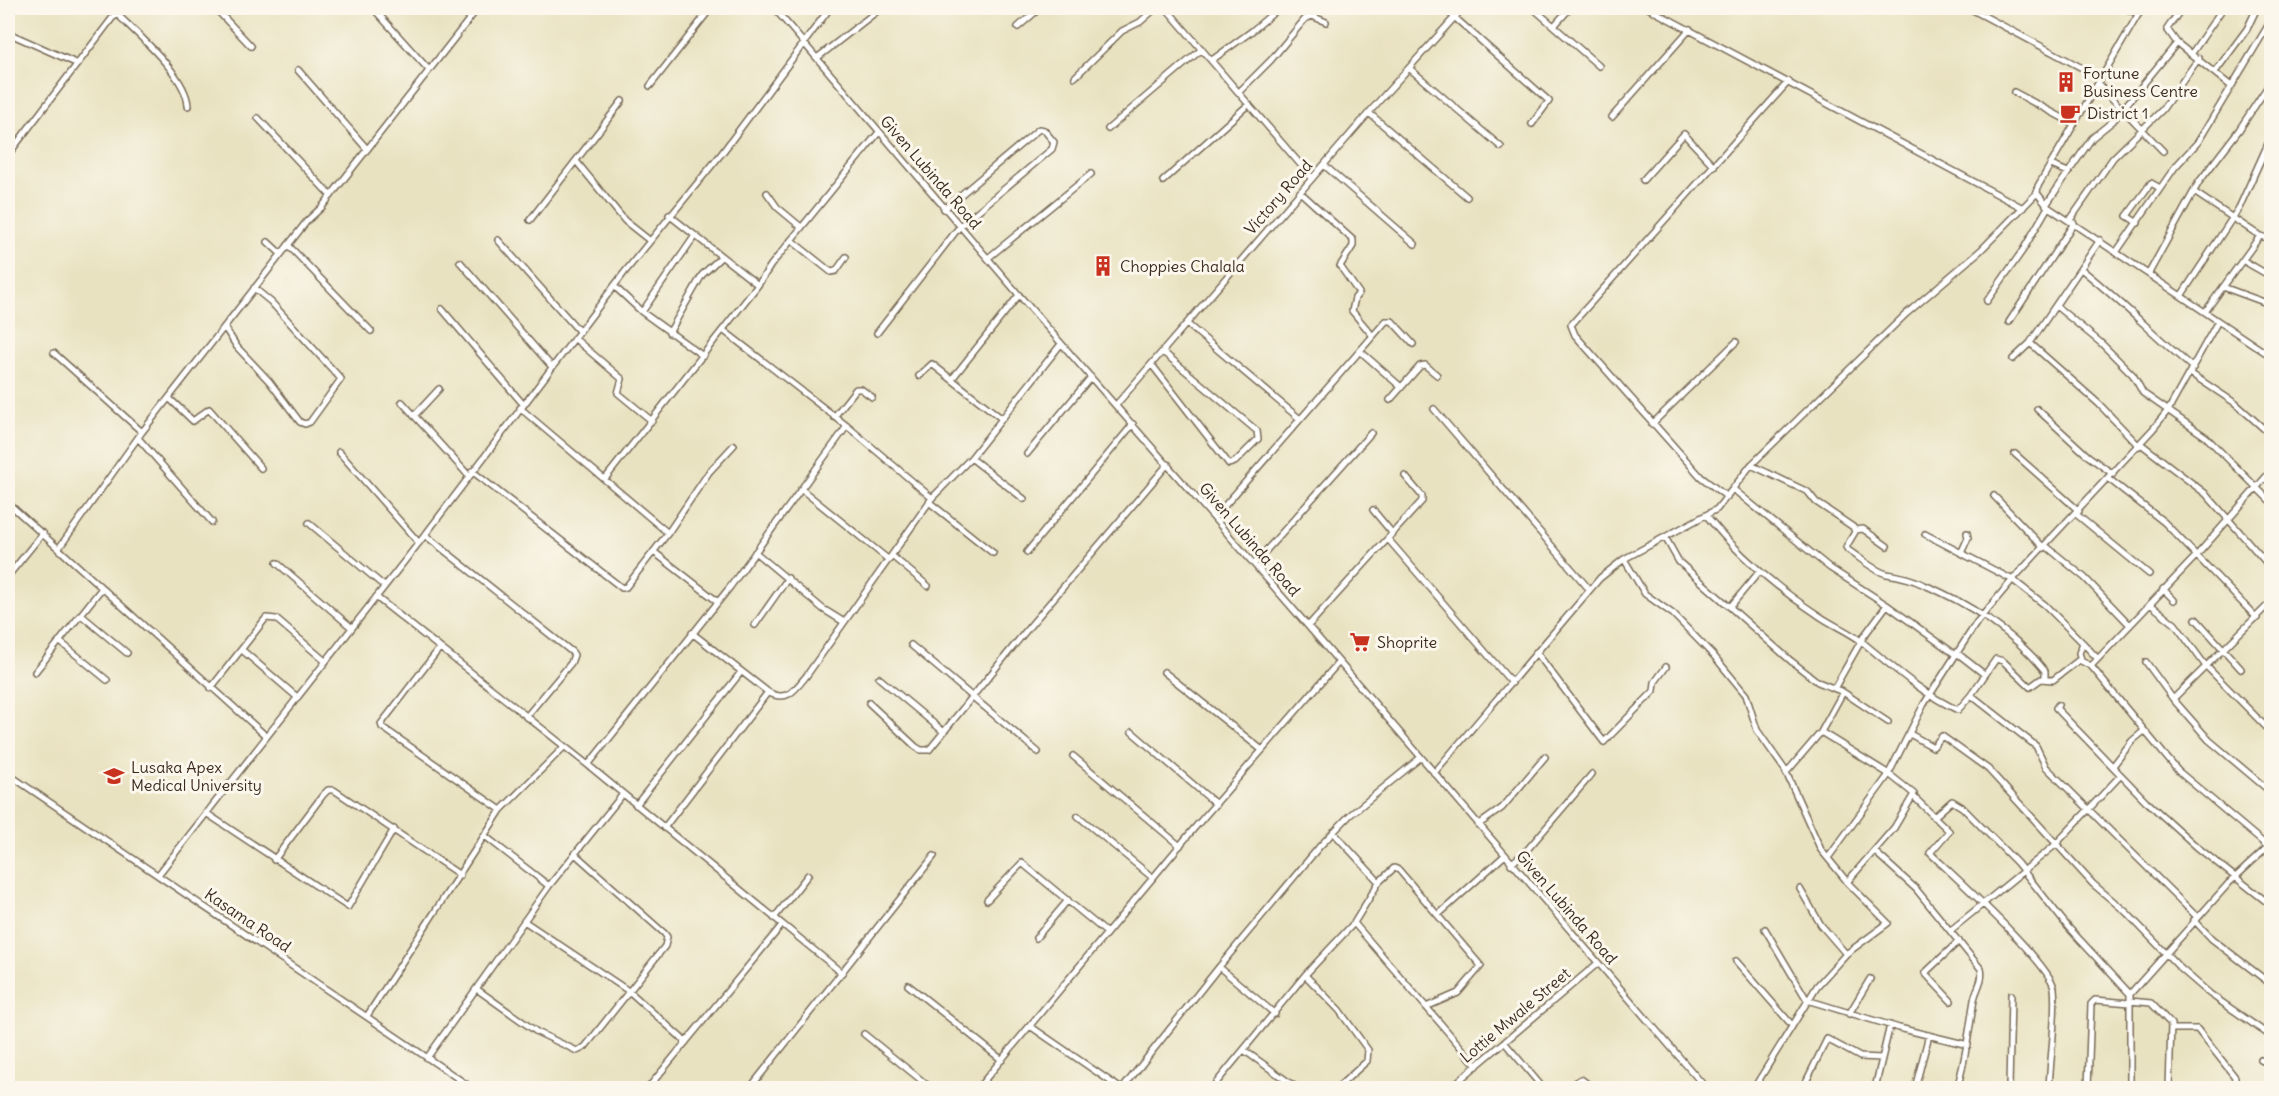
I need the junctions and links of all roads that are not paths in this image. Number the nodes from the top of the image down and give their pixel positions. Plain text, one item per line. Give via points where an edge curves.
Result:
1 (216, 8) edge
2 (373, 8) edge
3 (478, 8) edge
4 (711, 8) edge
5 (774, 8) edge
6 (830, 8) edge
7 (881, 8) edge
8 (1040, 8) edge
9 (1156, 8) edge
10 (1166, 8) edge
11 (1279, 8) edge
12 (1444, 8) edge
13 (1463, 8) edge
14 (1533, 8) edge
15 (1570, 8) edge
16 (1648, 8) edge
17 (1971, 8) edge
18 (2124, 8) edge
19 (2142, 8) edge
20 (2182, 8) edge
21 (2223, 8) edge
22 (2257, 8) edge
23 (118, 10) edge
24 (2139, 15) junction
25 (1454, 18) junction
26 (2271, 19) edge
27 (1326, 22) dead end
28 (1554, 26) junction
29 (1018, 27) dead end
30 (1690, 29) junction
31 (8, 33) edge
32 (804, 42) junction
33 (2177, 43) junction
34 (251, 46) dead end
35 (1202, 49) junction
36 (2192, 53) junction
37 (818, 58) junction
38 (2199, 58) junction
39 (1212, 60) junction
40 (78, 64) junction
41 (1599, 66) dead end
42 (1409, 68) junction
43 (298, 70) dead end
44 (429, 70) junction
45 (2215, 72) junction
46 (1074, 77) dead end
47 (2101, 78) junction
48 (2271, 80) edge
49 (1789, 81) junction
50 (2098, 84) junction
51 (650, 86) dead end
52 (2231, 86) junction
53 (1239, 92) junction
54 (2014, 92) dead end
55 (621, 101) dead end
56 (1249, 104) junction
57 (188, 106) dead end
58 (2123, 109) junction
59 (1369, 113) junction
60 (1612, 117) dead end
61 (258, 118) dead end
62 (1532, 124) dead end
63 (2074, 124) junction
64 (2141, 128) junction
65 (1108, 129) dead end
66 (879, 132) junction
67 (2271, 135) edge
68 (1502, 147) dead end
69 (367, 149) junction
70 (2163, 151) dead end
71 (8, 155) edge
72 (576, 161) junction
73 (1324, 165) junction
74 (2050, 165) junction
75 (1714, 166) junction
76 (2068, 172) junction
77 (1090, 174) dead end
78 (1312, 178) junction
79 (1643, 180) dead end
80 (1163, 181) dead end
81 (2160, 188) junction
82 (1300, 192) junction
83 (2194, 192) junction
84 (767, 193) dead end
85 (2037, 193) junction
86 (331, 196) junction
87 (1467, 197) dead end
88 (2047, 206) junction
89 (2133, 207) junction
90 (2023, 208) junction
91 (944, 209) junction
92 (2144, 214) junction
93 (669, 215) junction
94 (2233, 218) junction
95 (530, 220) dead end
96 (2072, 222) junction
97 (2138, 224) junction
98 (960, 226) junction
99 (801, 227) junction
100 (2260, 236) junction
101 (2271, 236) edge
102 (694, 237) junction
103 (498, 240) dead end
104 (649, 240) junction
105 (791, 240) junction
106 (2100, 240) junction
107 (268, 242) dead end
108 (1415, 244) dead end
109 (288, 245) junction
110 (2117, 251) junction
111 (281, 254) junction
112 (721, 257) junction
113 (846, 257) dead end
114 (988, 258) junction
115 (2244, 261) junction
116 (460, 262) dead end
117 (2081, 269) junction
118 (2149, 273) junction
119 (2271, 277) edge
120 (758, 285) junction
121 (614, 286) junction
122 (2223, 286) junction
123 (254, 288) junction
124 (1019, 296) junction
125 (2181, 296) junction
126 (1987, 301) dead end
127 (2271, 305) edge
128 (2056, 306) junction
129 (442, 309) dead end
130 (642, 312) junction
131 (2205, 312) junction
132 (2218, 321) junction
133 (2009, 322) dead end
134 (1187, 324) junction
135 (225, 328) junction
136 (723, 330) junction
137 (371, 331) dead end
138 (579, 331) junction
139 (669, 333) junction
140 (877, 333) dead end
141 (1372, 335) junction
142 (574, 338) junction
143 (1736, 342) dead end
144 (2030, 342) junction
145 (1061, 344) junction
146 (1413, 344) dead end
147 (1360, 351) junction
148 (54, 352) dead end
149 (1163, 352) junction
150 (703, 356) junction
151 (2271, 357) edge
152 (2013, 359) dead end
153 (1152, 365) junction
154 (552, 367) junction
155 (2191, 371) junction
156 (1437, 375) dead end
157 (919, 376) dead end
158 (1090, 377) junction
159 (952, 380) junction
160 (1401, 387) junction
161 (439, 389) dead end
162 (872, 397) dead end
163 (169, 398) junction
164 (1390, 400) dead end
165 (402, 402) dead end
166 (1116, 405) junction
167 (521, 406) junction
168 (1434, 409) dead end
169 (2037, 409) dead end
170 (2167, 412) junction
171 (414, 416) junction
172 (834, 417) junction
173 (1001, 418) junction
174 (1300, 419) junction
175 (652, 421) junction
176 (1133, 424) junction
177 (1652, 424) junction
178 (847, 426) junction
179 (1371, 433) dead end
180 (140, 435) junction
181 (2271, 436) edge
182 (734, 444) dead end
183 (2140, 445) junction
184 (339, 453) dead end
185 (1027, 454) dead end
186 (2015, 454) dead end
187 (971, 458) junction
188 (1168, 464) junction
189 (1751, 465) junction
190 (261, 468) dead end
191 (2271, 470) edge
192 (471, 474) junction
193 (1405, 476) dead end
194 (2111, 476) junction
195 (605, 479) junction
196 (2256, 485) junction
197 (801, 489) junction
198 (1733, 489) junction
199 (1994, 496) dead end
200 (1727, 497) junction
201 (1024, 499) dead end
202 (930, 500) junction
203 (8, 503) edge
204 (2271, 503) edge
205 (1373, 510) dead end
206 (2078, 513) junction
207 (1706, 515) junction
208 (1214, 518) junction
209 (2227, 521) junction
210 (212, 522) dead end
211 (309, 523) dead end
212 (1855, 530) junction
213 (668, 532) junction
214 (44, 533) junction
215 (1967, 533) dead end
216 (1925, 534) dead end
217 (425, 535) junction
218 (1390, 536) junction
219 (1665, 537) junction
220 (419, 543) junction
221 (1887, 546) dead end
222 (2045, 547) junction
223 (59, 548) junction
224 (654, 552) junction
225 (755, 552) junction
226 (1027, 552) dead end
227 (993, 553) dead end
228 (1961, 553) junction
229 (2197, 555) junction
230 (890, 558) junction
231 (1624, 558) junction
232 (277, 563) dead end
233 (1254, 564) junction
234 (2271, 569) edge
235 (1760, 572) junction
236 (2150, 574) dead end
237 (8, 576) edge
238 (788, 578) junction
239 (2013, 580) junction
240 (384, 586) junction
241 (928, 586) dead end
242 (102, 588) junction
243 (1589, 589) junction
244 (2163, 589) junction
245 (376, 597) junction
246 (2174, 600) dead end
247 (717, 601) junction
248 (2271, 601) edge
249 (2150, 604) junction
250 (1887, 605) junction
251 (1730, 607) junction
252 (81, 615) junction
253 (1982, 617) junction
254 (2257, 618) junction
255 (2196, 619) dead end
256 (844, 622) junction
257 (2129, 624) junction
258 (755, 625) dead end
259 (1308, 626) junction
260 (352, 628) junction
261 (692, 633) junction
262 (59, 641) junction
263 (1861, 641) junction
264 (2083, 643) junction
265 (911, 645) dead end
266 (2222, 648) junction
267 (439, 649) junction
268 (242, 650) junction
269 (1536, 652) junction
270 (127, 653) dead end
271 (1956, 654) junction
272 (2097, 658) junction
273 (2081, 659) junction
274 (325, 661) junction
275 (2146, 662) dead end
276 (1338, 663) junction
277 (2205, 665) junction
278 (2091, 666) junction
279 (1666, 667) dead end
280 (2241, 669) dead end
281 (35, 672) dead end
282 (741, 672) junction
283 (1164, 672) dead end
284 (1984, 674) junction
285 (879, 678) dead end
286 (2045, 678) junction
287 (107, 680) dead end
288 (1512, 683) junction
289 (1835, 687) junction
290 (211, 688) junction
291 (768, 692) junction
292 (1843, 692) junction
293 (1930, 695) junction
294 (1971, 695) junction
295 (297, 697) junction
296 (972, 697) junction
297 (2173, 699) junction
298 (869, 703) dead end
299 (2058, 705) dead end
300 (526, 717) junction
301 (1888, 722) dead end
302 (2144, 731) junction
303 (944, 732) junction
304 (1132, 732) dead end
305 (1821, 732) junction
306 (2271, 733) edge
307 (1910, 734) junction
308 (266, 736) junction
309 (564, 747) junction
310 (1262, 750) junction
311 (1038, 752) dead end
312 (1073, 756) dead end
313 (1545, 757) dead end
314 (1420, 758) junction
315 (588, 765) junction
316 (2113, 766) junction
317 (1434, 773) junction
318 (1786, 773) junction
319 (8, 774) edge
320 (1592, 774) dead end
321 (1889, 774) junction
322 (2121, 775) junction
323 (2271, 793) edge
324 (623, 794) junction
325 (1914, 797) junction
326 (1216, 804) junction
327 (636, 805) junction
328 (2088, 809) junction
329 (501, 810) junction
330 (206, 813) junction
331 (1078, 816) dead end
332 (1934, 817) junction
333 (1478, 825) junction
334 (664, 828) junction
335 (394, 829) junction
336 (1333, 832) junction
337 (485, 836) junction
338 (2056, 844) junction
339 (1180, 846) junction
340 (2270, 847) edge
341 (1875, 852) junction
342 (575, 854) junction
343 (934, 856) dead end
344 (1504, 856) junction
345 (1828, 858) junction
346 (274, 860) junction
347 (1511, 864) junction
348 (2023, 872) junction
349 (158, 875) junction
350 (460, 875) junction
351 (808, 875) dead end
352 (2236, 876) junction
353 (1153, 878) junction
354 (1379, 882) junction
355 (1847, 882) junction
356 (549, 886) junction
357 (1800, 889) dead end
358 (987, 900) dead end
359 (1068, 900) junction
360 (1984, 903) junction
361 (2271, 906) edge
362 (1438, 915) junction
363 (774, 918) junction
364 (2195, 919) junction
365 (524, 921) junction
366 (1354, 923) junction
367 (782, 925) junction
368 (1765, 929) dead end
369 (1951, 930) junction
370 (1107, 933) junction
371 (1036, 938) dead end
372 (1959, 941) junction
373 (2166, 953) junction
374 (1846, 954) junction
375 (1736, 961) dead end
376 (1598, 963) junction
377 (1219, 967) junction
378 (842, 973) junction
379 (1305, 975) junction
380 (1870, 979) dead end
381 (908, 985) dead end
382 (2271, 985) edge
383 (477, 990) junction
384 (630, 992) junction
385 (2011, 994) dead end
386 (2130, 994) junction
387 (1808, 1000) junction
388 (1952, 1001) dead end
389 (2130, 1002) junction
390 (1426, 1006) junction
391 (1275, 1014) junction
392 (1849, 1014) junction
393 (366, 1016) junction
394 (1791, 1024) junction
395 (1890, 1025) junction
396 (1030, 1026) junction
397 (2171, 1029) junction
398 (864, 1034) dead end
399 (1929, 1035) junction
400 (2271, 1036) edge
401 (686, 1042) junction
402 (1505, 1043) junction
403 (1968, 1045) junction
404 (1245, 1051) junction
405 (428, 1058) junction
406 (1882, 1058) junction
407 (1002, 1060) junction
408 (2261, 1060) dead end
409 (1477, 1065) junction
410 (2271, 1065) edge
411 (1806, 1083) junction
412 (820, 1084) dead end
413 (472, 1089) edge
414 (648, 1089) edge
415 (750, 1089) edge
416 (826, 1089) edge
417 (932, 1089) edge
418 (978, 1089) edge
419 (1121, 1089) edge
420 (1212, 1089) edge
421 (1297, 1089) edge
422 (1337, 1089) edge
423 (1450, 1089) edge
424 (1543, 1089) edge
425 (1565, 1089) edge
426 (1593, 1089) edge
427 (1706, 1089) edge
428 (1754, 1089) edge
429 (1803, 1089) edge
430 (1816, 1089) edge
431 (1875, 1089) edge
432 (1916, 1089) edge
433 (1957, 1089) edge
434 (2009, 1089) edge
435 (2049, 1089) edge
436 (2088, 1089) edge
437 (2130, 1089) edge
438 (2169, 1089) edge
439 (2235, 1089) edge

1 - 34 street
2 - 44 street
3 - 44 street
4 - 51 street
5 - 32 street, Given Lubinda Road
6 - 32 street
7 - 37 street
8 - 29 street
9 - 46 street via 1122,31
10 - 35 street
11 - 39 street
12 - 25 street
13 - 25 street, Victory Road
14 - 28 street
15 - 28 street
16 - 30 street
17 - 47 street
18 - 24 street
19 - 24 street
20 - 33 street via 2167,29
21 - 36 street
22 - 45 street via 2247,29
23 - 40 street
23 - 57 street via 182,85
24 - 47 street
25 - 42 street, Victory Road
25 - 62 street via 1549,101
26 - 52 street
27 - 53 street via 1312,16 1305,19
28 - 41 street
30 - 49 street
30 - 60 street
31 - 40 street
32 - 37 street, Given Lubinda Road
32 - 93 street via 722,153
33 - 36 street
33 - 58 street
35 - 39 street
35 - 65 street
36 - 38 street
37 - 66 street, Given Lubinda Road
38 - 45 street
38 - 64 street via 2162,110
39 - 53 street
40 - 71 street
42 - 59 street, Victory Road
42 - 68 street
43 - 69 street
44 - 69 street
45 - 52 street
47 - 50 street
48 - 83 street
49 - 75 street
49 - 90 street
50 - 58 street
50 - 63 street
52 - 81 street via 2198,142
53 - 56 street
54 - 63 street
55 - 72 street
56 - 78 street
56 - 80 street
58 - 64 street
58 - 76 street via 2092,138
59 - 73 street, Victory Road
59 - 87 street
61 - 86 street
63 - 74 street
64 - 70 street
64 - 96 street via 2113,158
66 - 91 street, Given Lubinda Road
66 - 99 street
67 - 94 street
69 - 86 street
72 - 95 street
72 - 104 street via 625,221
73 - 78 street, Victory Road
73 - 108 street
74 - 76 street
74 - 85 street
75 - 79 street via 1684,134
75 - 177 street via 1571,325 1575,336
76 - 88 street
77 - 114 street
78 - 82 street, Victory Road
81 - 89 street via 2151,183
81 - 92 street
82 - 134 street, Victory Road
82 - 141 street via 1353,240 1340,266 1359,293 1352,311
83 - 94 street
83 - 118 street
84 - 99 street
85 - 88 street
85 - 90 street
86 - 109 street
88 - 96 street
88 - 126 street via 2023,250
89 - 92 street
89 - 97 street via 2127,216
90 - 189 street via 1906,314
91 - 98 street, Given Lubinda Road
91 - 98 street via 1036,131 1044,129 1055,144 1052,149
92 - 97 street
93 - 102 street
93 - 104 street
94 - 100 street
94 - 125 street
96 - 106 street
96 - 133 street
97 - 110 street
98 - 114 street, Given Lubinda Road
98 - 140 street
99 - 105 street
100 - 101 street
100 - 115 street
102 - 112 street
102 - 130 street
103 - 138 street
104 - 121 street
105 - 113 street via 831,272
105 - 120 street
106 - 110 street
106 - 117 street
107 - 111 street
109 - 111 street
109 - 137 street
110 - 118 street
111 - 123 street
112 - 120 street
112 - 139 street via 702,275
114 - 124 street, Given Lubinda Road
115 - 119 street
115 - 122 street
116 - 154 street
117 - 128 street
117 - 155 street via 2124,304
118 - 125 street
120 - 136 street
121 - 130 street
121 - 138 street
122 - 127 street
122 - 131 street
123 - 135 street
123 - 135 street via 341,379 310,422 300,422
124 - 145 street, Given Lubinda Road
124 - 159 street
125 - 131 street
128 - 144 street
128 - 170 street via 2101,343 2133,375 2143,393
129 - 167 street
130 - 139 street
131 - 132 street
132 - 151 street
132 - 155 street
134 - 149 street, Victory Road
134 - 174 street
135 - 163 street
136 - 150 street
136 - 172 street
138 - 142 street
139 - 150 street
141 - 146 street via 1389,319
141 - 147 street
142 - 154 street
142 - 175 street via 622,379 618,393
143 - 177 street
144 - 152 street
144 - 183 street
145 - 158 street, Given Lubinda Road
145 - 173 street
147 - 160 street
147 - 174 street
148 - 180 street
149 - 153 street, Victory Road
149 - 153 street via 1257,431 1258,439 1236,462 1228,464
150 - 175 street
153 - 166 street, Victory Road
154 - 167 street
155 - 170 street
155 - 181 street
156 - 160 street via 1422,365
157 - 159 street via 932,364
158 - 166 street, Given Lubinda Road
158 - 185 street
159 - 173 street
160 - 164 street
161 - 171 street
162 - 172 street via 856,389
163 - 180 street
163 - 190 street via 193,421 209,410
165 - 171 street
166 - 176 street, Given Lubinda Road
167 - 192 street
167 - 195 street
168 - 243 street
169 - 194 street
170 - 183 street
170 - 196 street via 2206,437
171 - 192 street
172 - 178 street
173 - 187 street
174 - 208 street
175 - 195 street
176 - 188 street, Given Lubinda Road
176 - 226 street
177 - 200 street via 1701,477
178 - 197 street
178 - 202 street
179 - 233 street
180 - 210 street
180 - 223 street
182 - 213 street via 709,472
183 - 194 street
183 - 209 street via 2206,494
184 - 220 street
186 - 206 street
187 - 201 street
187 - 202 street
188 - 208 street, Given Lubinda Road
188 - 296 street
189 - 198 street
189 - 212 street via 1808,492
191 - 196 street
192 - 217 street
192 - 224 street via 622,588
193 - 218 street via 1422,501
194 - 206 street
194 - 229 street
195 - 213 street
196 - 204 street
196 - 209 street
197 - 225 street
197 - 230 street
198 - 200 street
198 - 250 street via 1830,568
199 - 222 street
200 - 207 street
202 - 227 street
202 - 230 street
203 - 214 street
205 - 218 street
206 - 222 street
206 - 236 street
207 - 219 street
207 - 235 street via 1730,545
208 - 233 street, Given Lubinda Road
209 - 229 street
209 - 234 street
211 - 240 street
212 - 221 street via 1863,530
212 - 253 street via 1848,550 1887,574 1921,583
213 - 224 street
214 - 223 street
214 - 237 street
215 - 228 street
216 - 228 street
217 - 220 street
217 - 300 street via 572,652 571,663
218 - 259 street
218 - 288 street
219 - 231 street
219 - 251 street via 1679,562
220 - 240 street
222 - 239 street
222 - 257 street via 2085,578
223 - 242 street
224 - 247 street
225 - 238 street
225 - 247 street
228 - 239 street
229 - 244 street
229 - 254 street
230 - 241 street
230 - 256 street
231 - 243 street
231 - 318 street via 1645,594 1673,614 1746,695 1757,730
232 - 260 street
233 - 259 street, Given Lubinda Road
235 - 251 street
235 - 263 street via 1817,615
238 - 256 street
238 - 258 street
239 - 253 street
239 - 264 street
240 - 245 street
242 - 252 street
242 - 290 street
243 - 269 street
244 - 246 street
244 - 249 street
245 - 260 street
245 - 267 street
247 - 261 street
248 - 254 street
249 - 257 street
249 - 277 street via 2175,624
250 - 263 street
250 - 271 street
251 - 289 street via 1806,674
252 - 262 street
252 - 270 street
253 - 271 street
253 - 286 street via 2024,648 2045,671
254 - 266 street
255 - 266 street
256 - 291 street via 795,691 781,697
257 - 272 street
259 - 276 street, Given Lubinda Road
260 - 274 street
261 - 282 street
261 - 315 street
262 - 281 street
262 - 287 street
263 - 289 street
263 - 293 street
264 - 272 street
264 - 273 street
265 - 296 street
266 - 277 street
266 - 280 street
267 - 300 street
267 - 329 street via 382,727
268 - 274 street via 263,620 276,619
268 - 290 street
268 - 295 street
269 - 279 street via 1604,742 1654,691 1654,682
269 - 288 street
271 - 284 street
271 - 293 street
272 - 278 street
273 - 278 street
273 - 286 street via 2053,680
274 - 295 street
275 - 297 street
276 - 310 street
276 - 314 street, Given Lubinda Road
277 - 297 street
277 - 306 street
278 - 302 street
282 - 291 street
282 - 327 street
283 - 310 street
284 - 286 street via 1998,658 2029,687
284 - 294 street
285 - 303 street
288 - 317 street
289 - 292 street
290 - 308 street
291 - 334 street
292 - 301 street
292 - 305 street
293 - 294 street via 1958,711
293 - 307 street
294 - 328 street via 2036,746 2046,767
295 - 308 street
296 - 303 street
296 - 311 street
297 - 323 street via 2209,740
298 - 303 street via 921,750 929,750
299 - 316 street via 2056,708
300 - 309 street
302 - 316 street
302 - 340 street via 2178,771
304 - 326 street
305 - 318 street
305 - 321 street
307 - 321 street
307 - 338 street via 1934,747 1942,736 1972,755
308 - 330 street
309 - 315 street
309 - 329 street
310 - 326 street
312 - 339 street
313 - 333 street via 1502,808
314 - 317 street, Given Lubinda Road
314 - 336 street
315 - 324 street
316 - 322 street
317 - 333 street, Given Lubinda Road
318 - 345 street
319 - 349 street, Kasama Road
320 - 347 street
321 - 325 street via 1912,791
321 - 345 street
322 - 328 street
322 - 352 street via 2198,847
324 - 327 street
324 - 342 street
325 - 332 street
325 - 341 street
326 - 339 street
327 - 334 street
328 - 338 street
328 - 364 street
329 - 337 street
330 - 346 street
330 - 349 street
331 - 353 street
332 - 348 street via 1955,801
332 - 360 street via 1950,831 1930,853
333 - 344 street, Given Lubinda Road
334 - 363 street
335 - 346 street via 334,790 328,790
335 - 346 street via 348,908
335 - 350 street
336 - 354 street
336 - 377 street
337 - 350 street
337 - 356 street
338 - 348 street
338 - 373 street
339 - 353 street
340 - 352 street
341 - 355 street
341 - 369 street via 1911,884
342 - 356 street
342 - 384 street via 666,937 665,946
343 - 378 street
344 - 347 street, Given Lubinda Road
344 - 362 street
345 - 355 street
347 - 376 street, Given Lubinda Road
348 - 360 street
348 - 386 street
349 - 393 street, Kasama Road
350 - 393 street
351 - 363 street
352 - 361 street
352 - 364 street
353 - 370 street
354 - 362 street via 1392,869 1398,869
354 - 366 street
355 - 374 street via 1888,923
356 - 365 street
357 - 374 street via 1821,925
358 - 359 street via 1022,863
359 - 370 street
359 - 371 street
360 - 369 street
360 - 435 street via 2041,965 2053,985
362 - 390 street via 1481,966 1458,993
363 - 367 street
364 - 373 street
364 - 382 street via 2212,939
365 - 383 street
365 - 384 street
366 - 379 street
366 - 390 street
367 - 378 street
367 - 401 street
368 - 387 street
369 - 372 street
370 - 396 street
372 - 388 street via 1925,971
372 - 403 street via 1983,975 1974,998
373 - 386 street
373 - 400 street via 2210,994
374 - 387 street
375 - 394 street
376 - 402 street, Lottie Mwale Street
376 - 427 street, Given Lubinda Road
377 - 391 street
377 - 419 street
378 - 415 street
379 - 391 street
379 - 422 street via 1339,1010 1368,1050 1367,1062
380 - 392 street
381 - 407 street
383 - 384 street via 537,1032 577,1051 585,1047
383 - 405 street
384 - 401 street
385 - 434 street
386 - 389 street
387 - 392 street
387 - 394 street
389 - 397 street via 2151,1003
389 - 436 street via 2095,1000 2091,1004
389 - 437 street
390 - 409 street
391 - 404 street
392 - 395 street
393 - 405 street, Kasama Road
394 - 428 street
395 - 399 street
395 - 406 street
396 - 407 street
396 - 419 street
397 - 438 street
397 - 439 street via 2198,1029 2235,1077
398 - 417 street
399 - 403 street
399 - 432 street
401 - 414 street
402 - 409 street, Lottie Mwale Street
402 - 424 street
403 - 433 street
404 - 420 street
404 - 421 street
405 - 413 street, Kasama Road
406 - 411 street via 1860,1057 1827,1040
406 - 431 street
407 - 418 street
408 - 410 street
409 - 423 street, Lottie Mwale Street
411 - 429 street
411 - 430 street
412 - 416 street
425 - 426 street via 1576,1079

